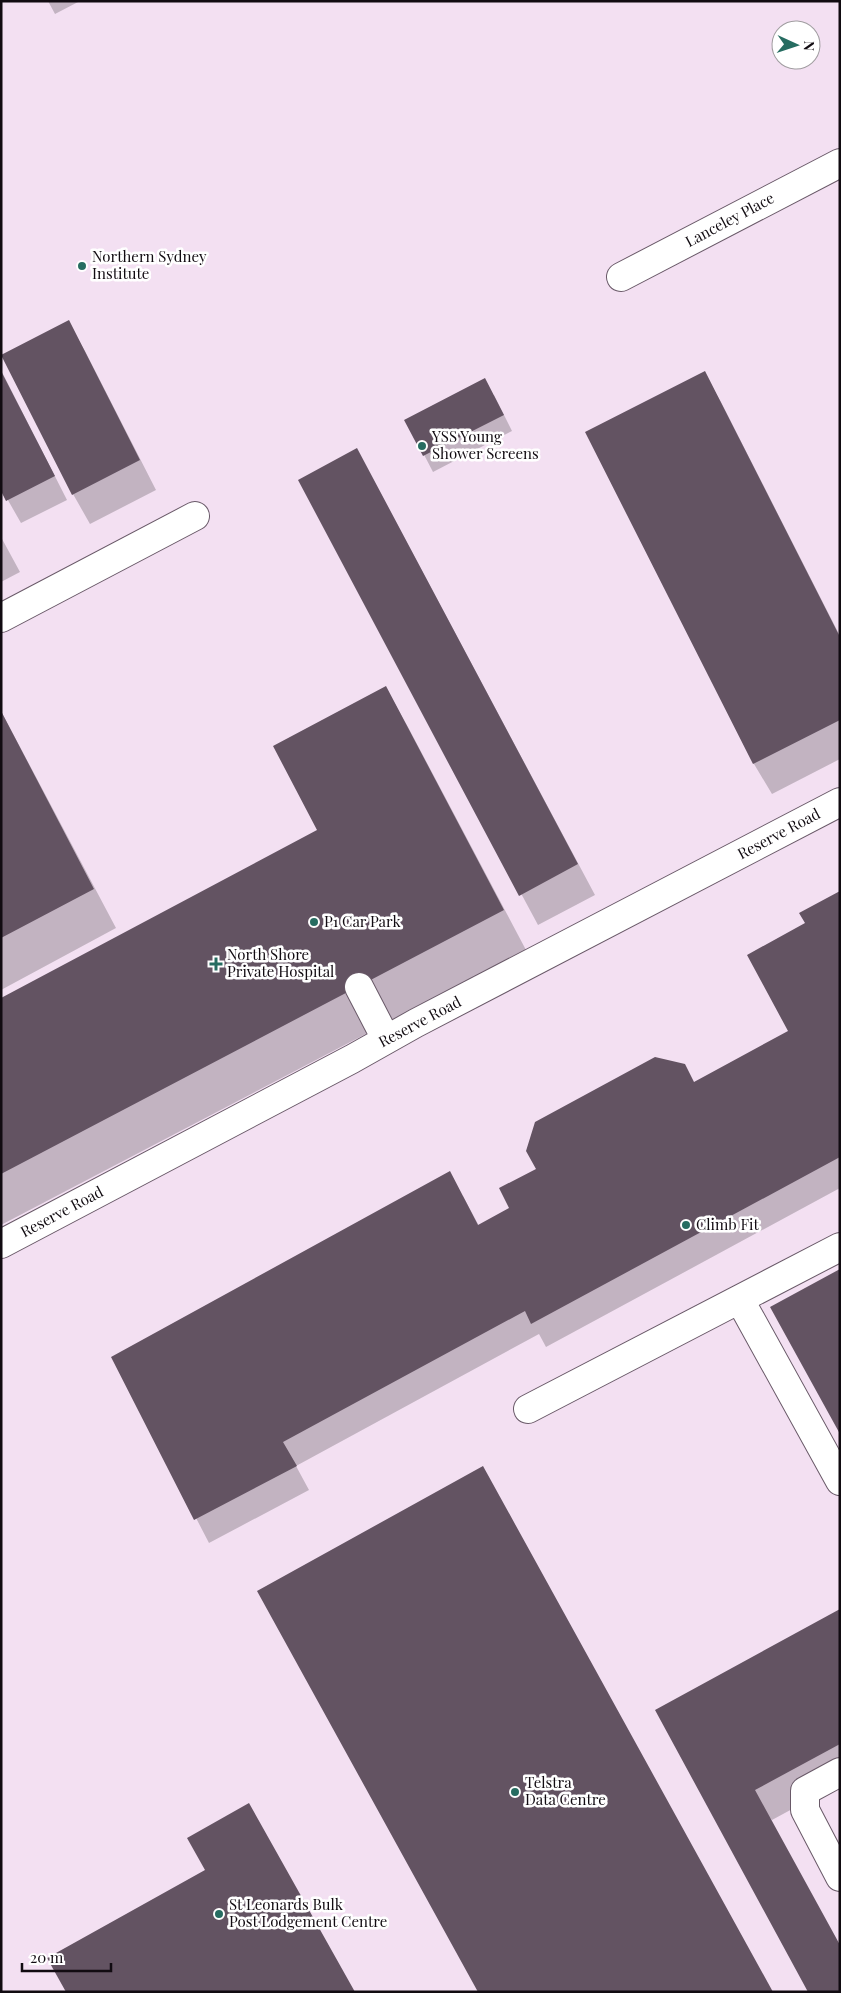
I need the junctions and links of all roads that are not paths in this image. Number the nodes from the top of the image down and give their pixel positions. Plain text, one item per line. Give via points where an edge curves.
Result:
1 (840, 163) edge
2 (621, 276) dead end
3 (195, 516) dead end
4 (1, 618) edge
5 (840, 802) edge
6 (359, 987) dead end
7 (386, 1039) junction
8 (1, 1244) edge
9 (840, 1247) edge
10 (740, 1300) junction
11 (528, 1409) dead end
12 (840, 1480) edge
13 (840, 1772) edge
14 (840, 1876) edge

1 - 2 street, Lanceley Place
3 - 4 street
5 - 7 street, Reserve Road
6 - 7 street
7 - 8 street, Reserve Road
9 - 10 street
10 - 11 street
10 - 12 street
13 - 14 street via 806,1791 805,1810

